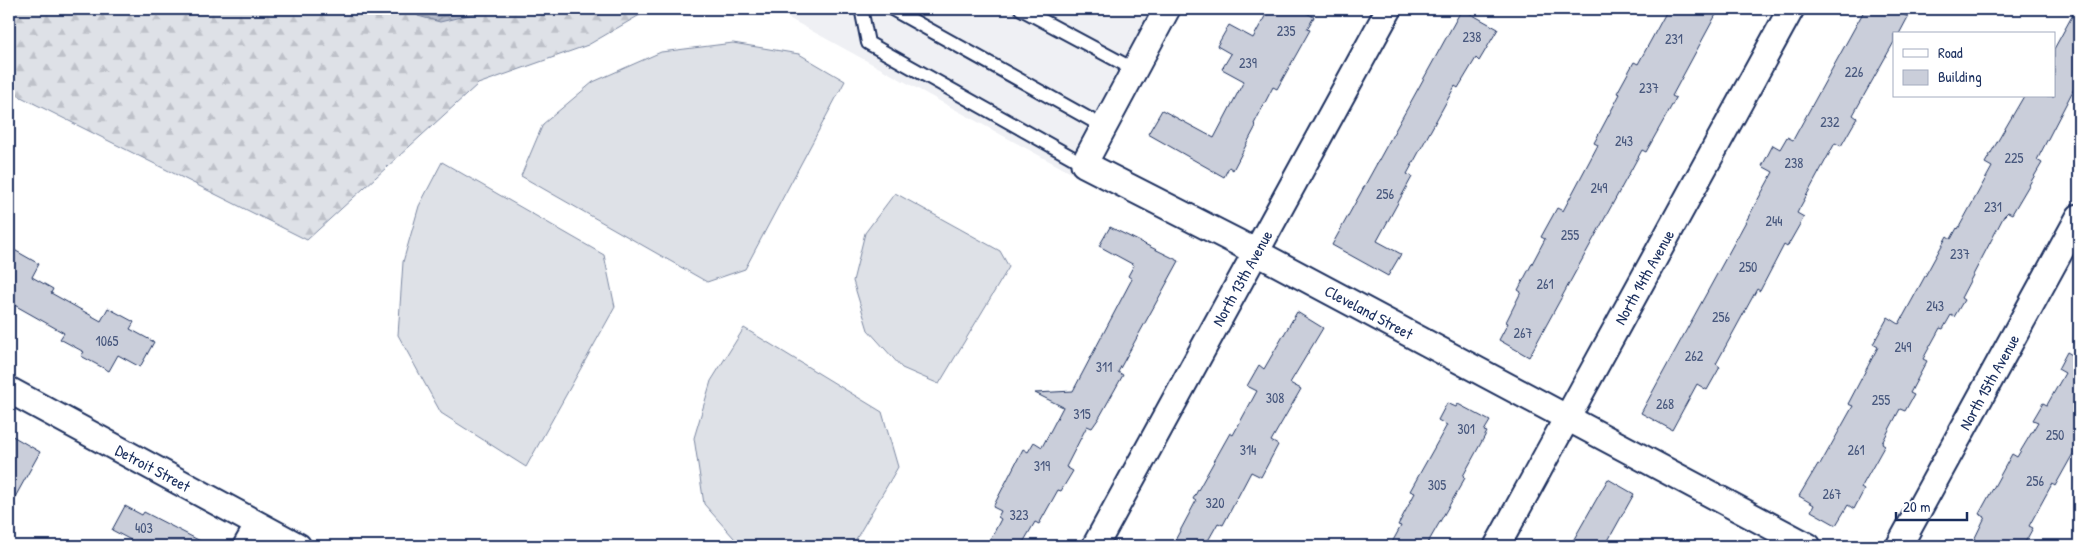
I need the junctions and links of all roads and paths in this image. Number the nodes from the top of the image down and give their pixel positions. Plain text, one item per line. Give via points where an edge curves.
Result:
1 (864, 9) edge
2 (892, 9) edge
3 (1021, 9) edge
4 (1165, 9) edge
5 (1389, 9) edge
6 (1791, 9) edge
7 (1135, 70) junction
8 (1104, 127) junction
9 (1084, 164) junction
10 (2079, 217) edge
11 (1256, 252) junction
12 (9, 390) edge
13 (1566, 419) junction
14 (258, 525) junction
15 (246, 546) edge
16 (298, 546) edge
17 (1095, 546) edge
18 (1497, 546) edge
19 (1808, 546) edge
20 (1899, 546) edge

1 - 9 lane via 868,43
2 - 8 lane
3 - 7 lane
4 - 7 street
5 - 11 street, North 13th Avenue
6 - 13 street, North 14th Avenue
7 - 8 street
8 - 9 street
9 - 11 street, Cleveland Street
10 - 20 street, North 15th Avenue
11 - 13 street, Cleveland Street
11 - 17 street, North 13th Avenue
12 - 14 street, Detroit Street
13 - 18 street, North 14th Avenue
13 - 19 street, Cleveland Street
14 - 15 street
14 - 16 street, Detroit Street

